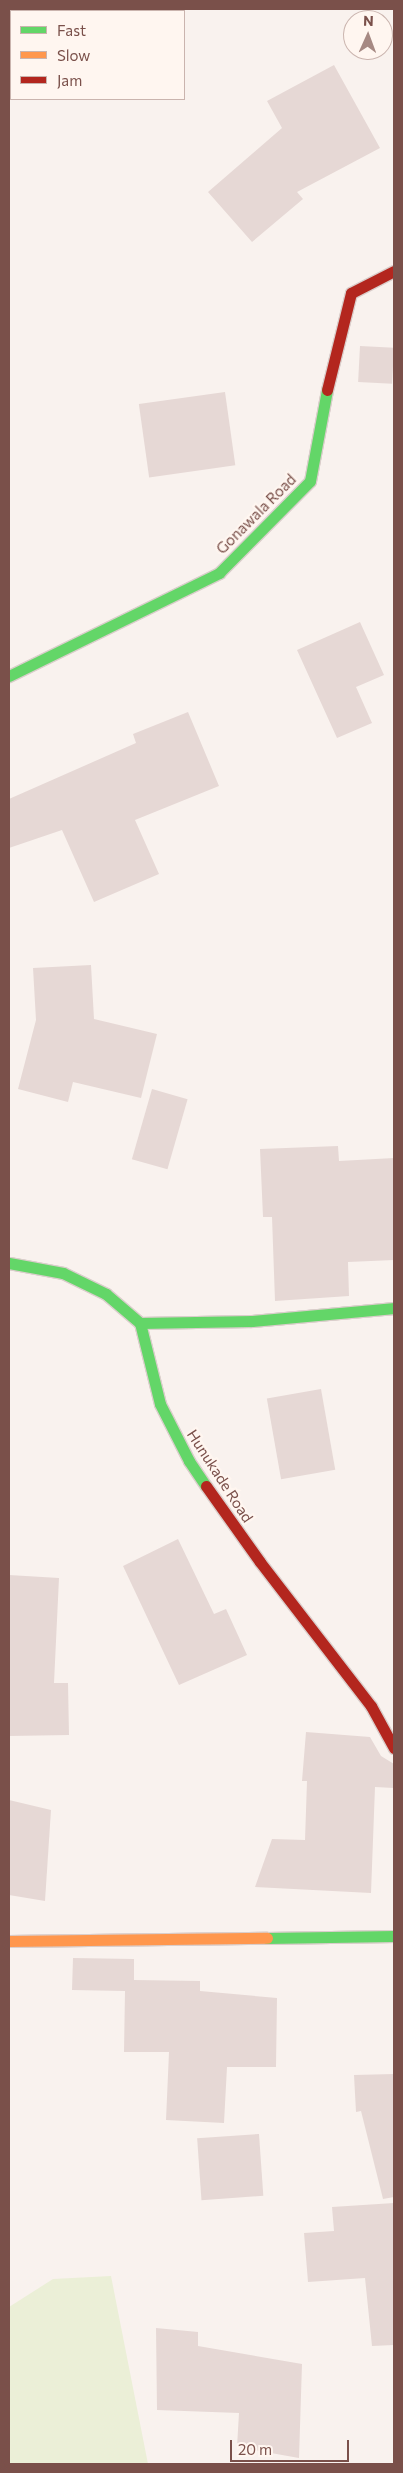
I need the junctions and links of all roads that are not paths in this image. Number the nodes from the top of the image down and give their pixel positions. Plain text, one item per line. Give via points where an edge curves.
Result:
1 (394, 271) edge
2 (9, 676) edge
3 (9, 1263) edge
4 (394, 1308) edge
5 (140, 1323) junction
6 (394, 1748) edge
7 (394, 1936) edge
8 (9, 1941) edge

1 - 2 street, Gonawala Road via 351,293 333,361 310,481 219,573
3 - 5 street via 63,1273 106,1294
4 - 5 street via 252,1321
5 - 6 street, Hunukade Road via 160,1404 189,1461 260,1562 371,1706
7 - 8 street

